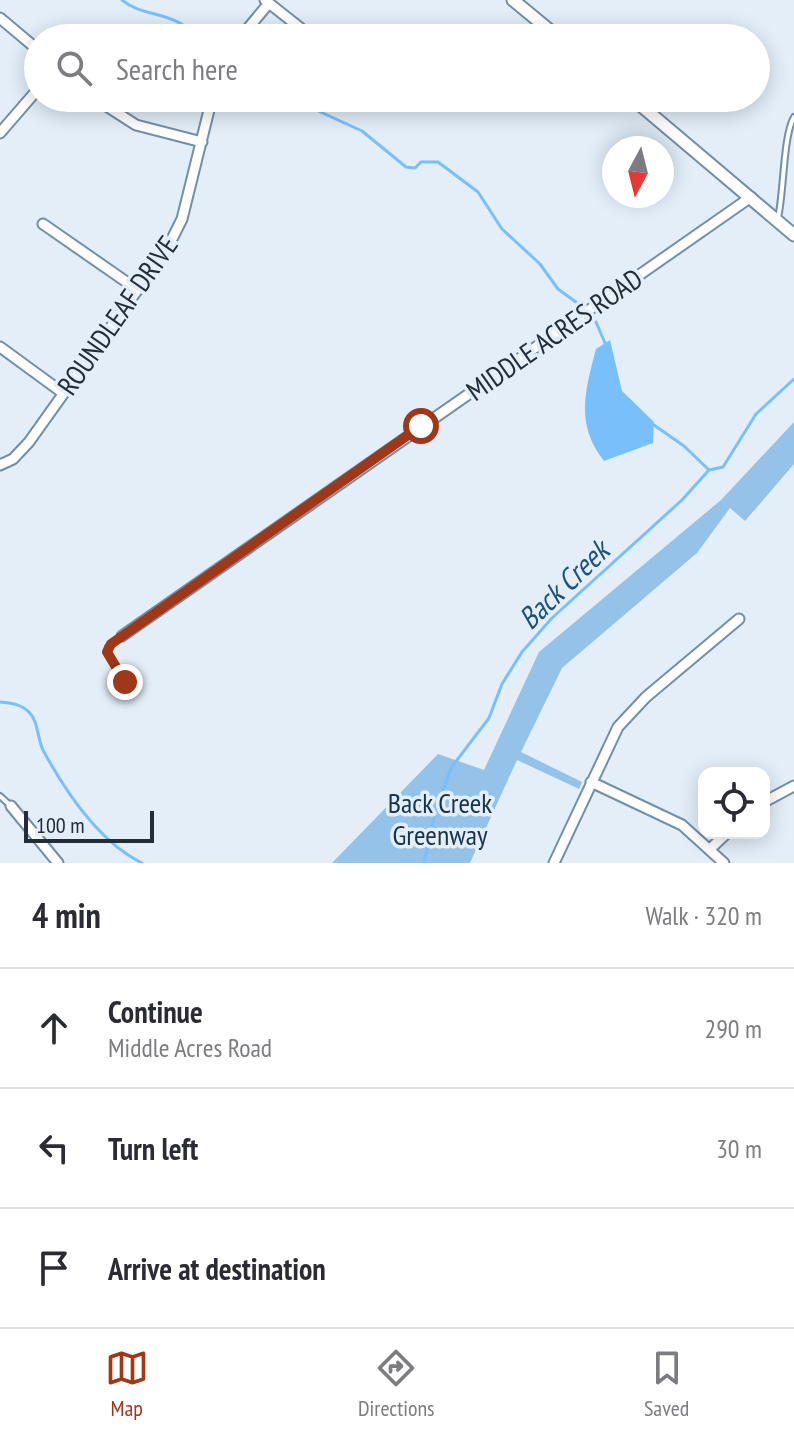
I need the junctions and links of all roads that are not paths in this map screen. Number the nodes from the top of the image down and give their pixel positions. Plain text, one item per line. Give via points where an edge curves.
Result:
1 (513, 0) edge
2 (267, 2) edge
3 (0, 18) edge
4 (250, 24) edge
5 (295, 24) edge
6 (542, 24) edge
7 (24, 38) edge
8 (24, 105) edge
9 (116, 112) edge
10 (209, 112) edge
11 (649, 112) edge
12 (794, 117) edge
13 (0, 133) edge
14 (202, 142) junction
15 (751, 197) junction
16 (778, 221) junction
17 (43, 224) dead end
18 (794, 235) edge
19 (138, 290) junction
20 (0, 347) edge
21 (63, 393) junction
22 (0, 465) edge
23 (739, 619) dead end
24 (122, 636) joint
25 (125, 682) dead end
26 (591, 782) junction
27 (794, 786) edge
28 (0, 796) edge
29 (770, 799) edge
30 (11, 806) joint
31 (721, 839) edge
32 (710, 849) junction
33 (58, 863) edge
34 (554, 863) edge
35 (724, 863) edge

1 - 6 street
2 - 4 street
2 - 5 street
3 - 7 street
8 - 13 street
9 - 14 street via 136,125
10 - 14 street, ROUNDLEAF DRIVE
11 - 15 street
12 - 16 lane
14 - 19 street, ROUNDLEAF DRIVE via 182,219
15 - 16 street
15 - 24 street, MIDDLE ACRES ROAD
16 - 18 street
17 - 19 street
19 - 21 street, ROUNDLEAF DRIVE
20 - 21 street
21 - 22 street, ROUNDLEAF DRIVE via 24,449
23 - 26 street via 631,711
24 - 25 lane via 107,652
26 - 32 street via 682,825
26 - 34 street
27 - 29 street
28 - 30 lane
30 - 33 street
31 - 32 street
32 - 35 street

